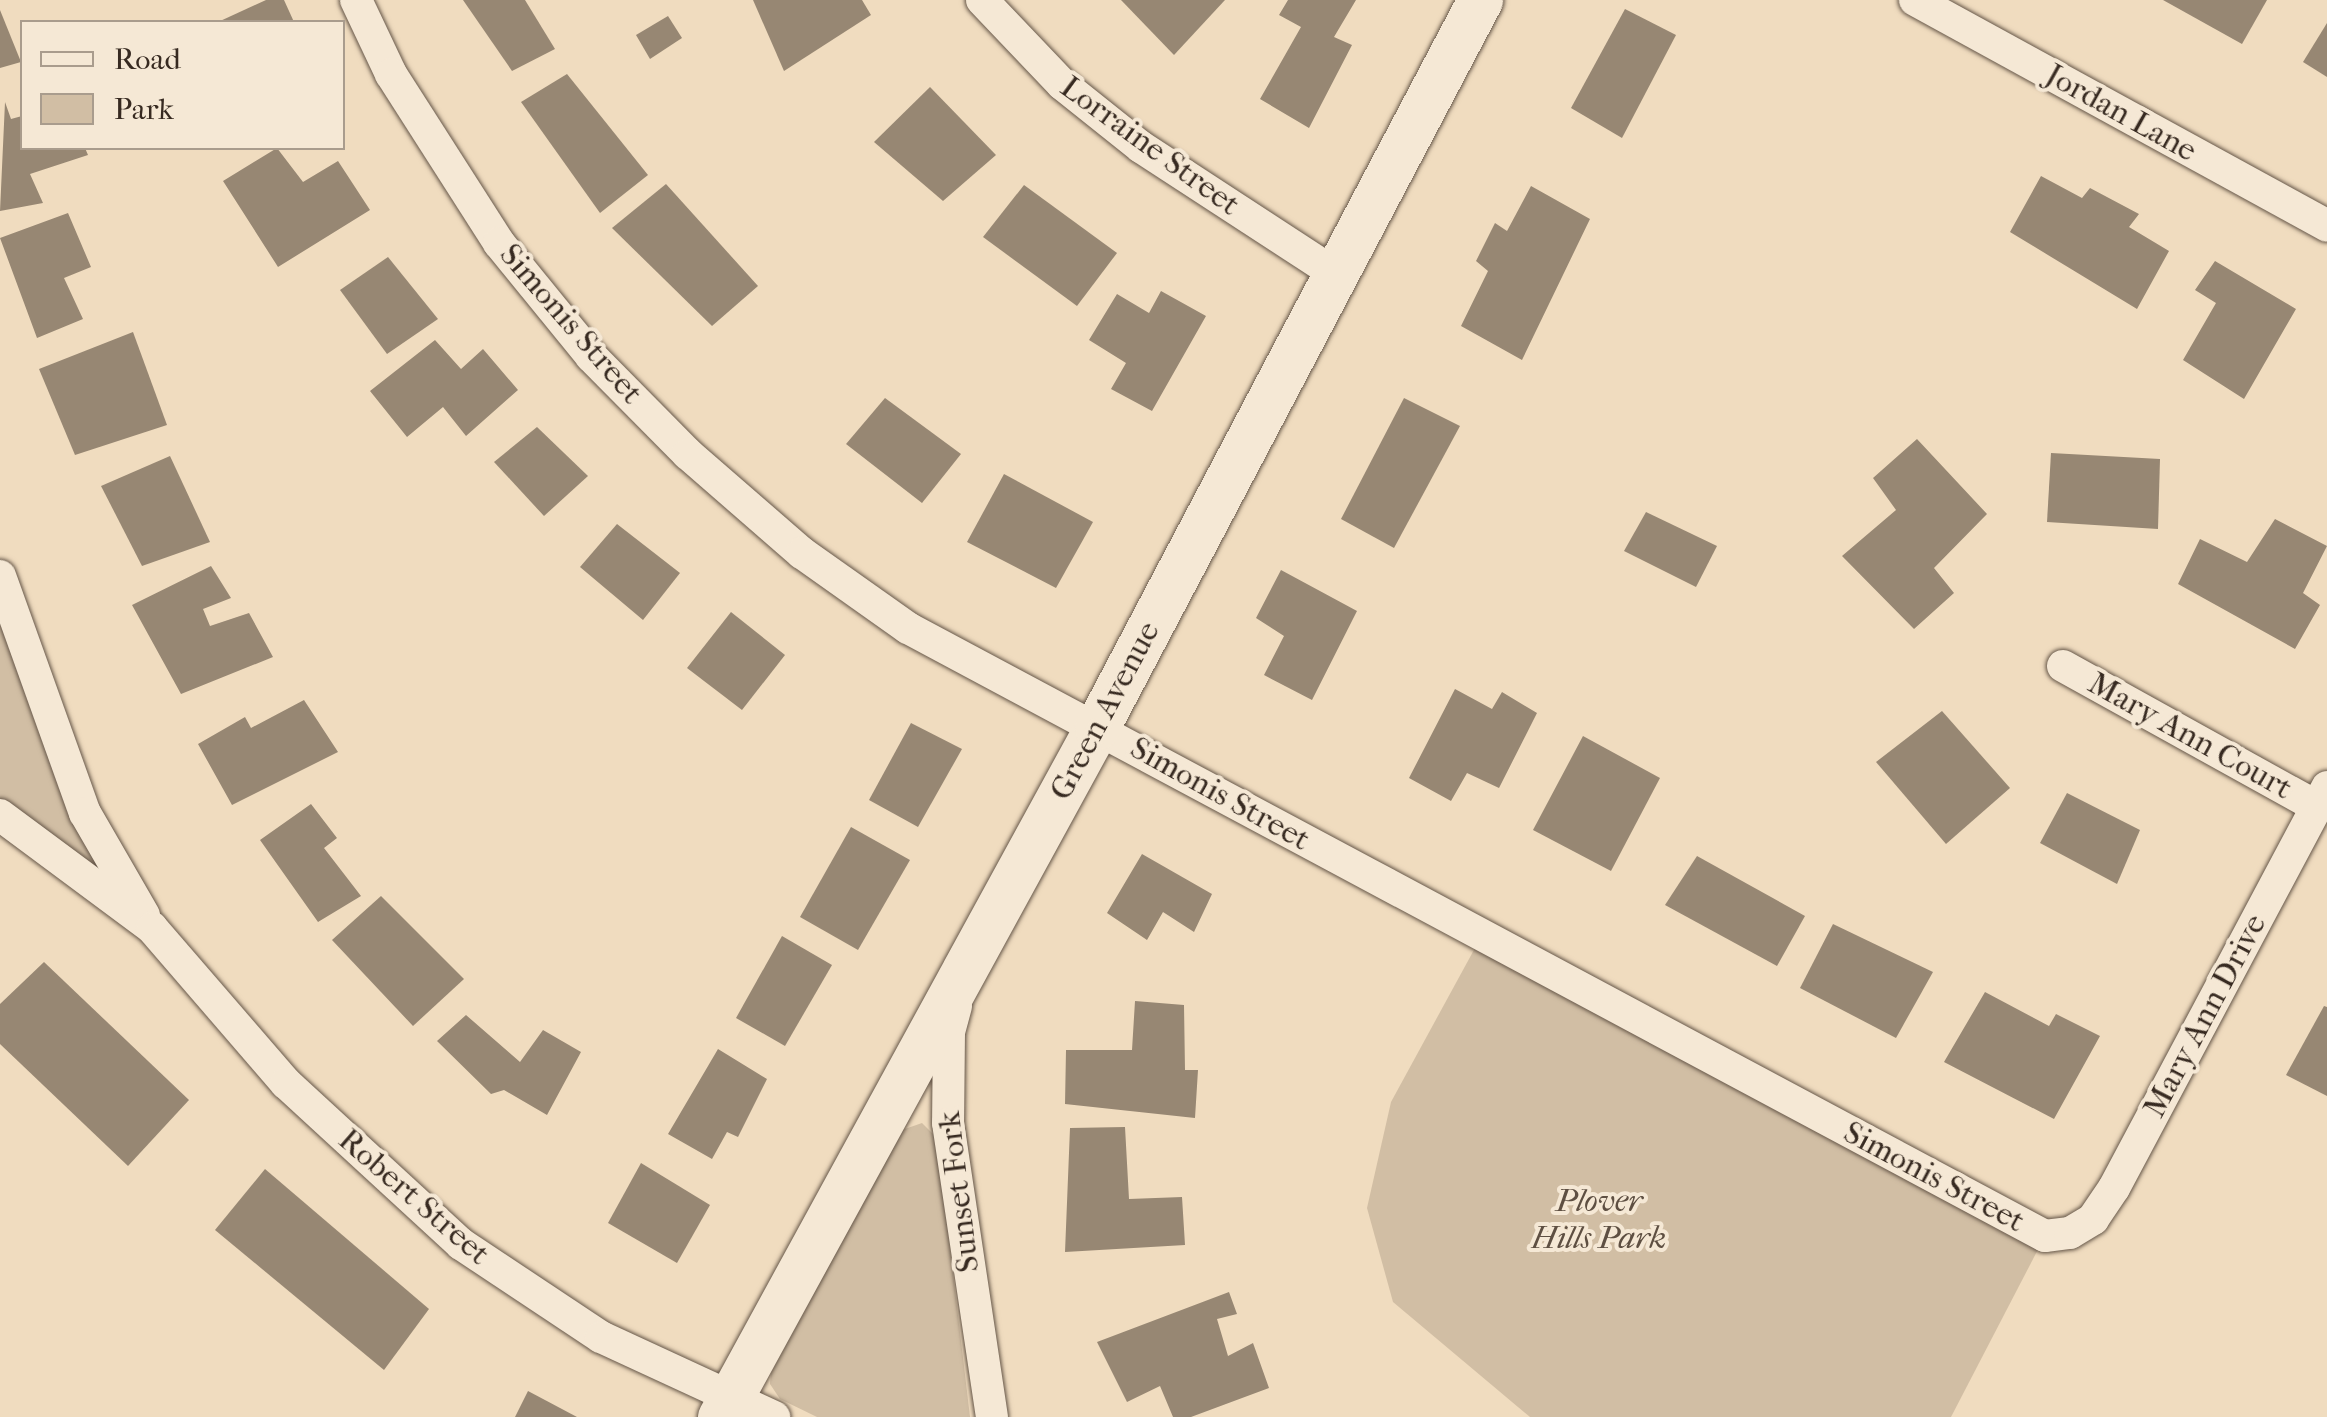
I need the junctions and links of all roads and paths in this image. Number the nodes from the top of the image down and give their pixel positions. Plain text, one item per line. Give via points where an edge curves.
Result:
1 (356, 0) edge
2 (982, 0) edge
3 (1480, 0) edge
4 (1915, 0) edge
5 (2327, 226) edge
6 (1334, 273) junction
7 (0, 576) edge
8 (2062, 666) dead end
9 (1097, 727) junction
10 (2322, 797) edge
11 (0, 815) edge
12 (152, 928) junction
13 (966, 968) junction
14 (2070, 1233) joint
15 (725, 1408) edge
16 (774, 1417) edge
17 (992, 1417) edge

1 - 9 street, Simonis Street via 391,74 499,243 590,356 688,454 802,553 908,628
2 - 6 street, Lorraine Street via 1062,84 1141,147
3 - 6 street, Green Avenue
4 - 5 street, Jordan Lane
6 - 9 street, Green Avenue
7 - 12 street, Robert Street via 84,813
8 - 10 street, Mary Ann Court
9 - 13 street, Green Avenue
9 - 14 street, Simonis Street via 2045,1236
10 - 14 street, Mary Ann Drive via 2114,1188 2093,1219
11 - 12 street, Robert Street
12 - 15 street, Robert Street via 286,1083 461,1244 600,1337
13 - 15 street, Green Avenue
13 - 17 street, Sunset Fork via 949,1032 948,1123
15 - 16 street

